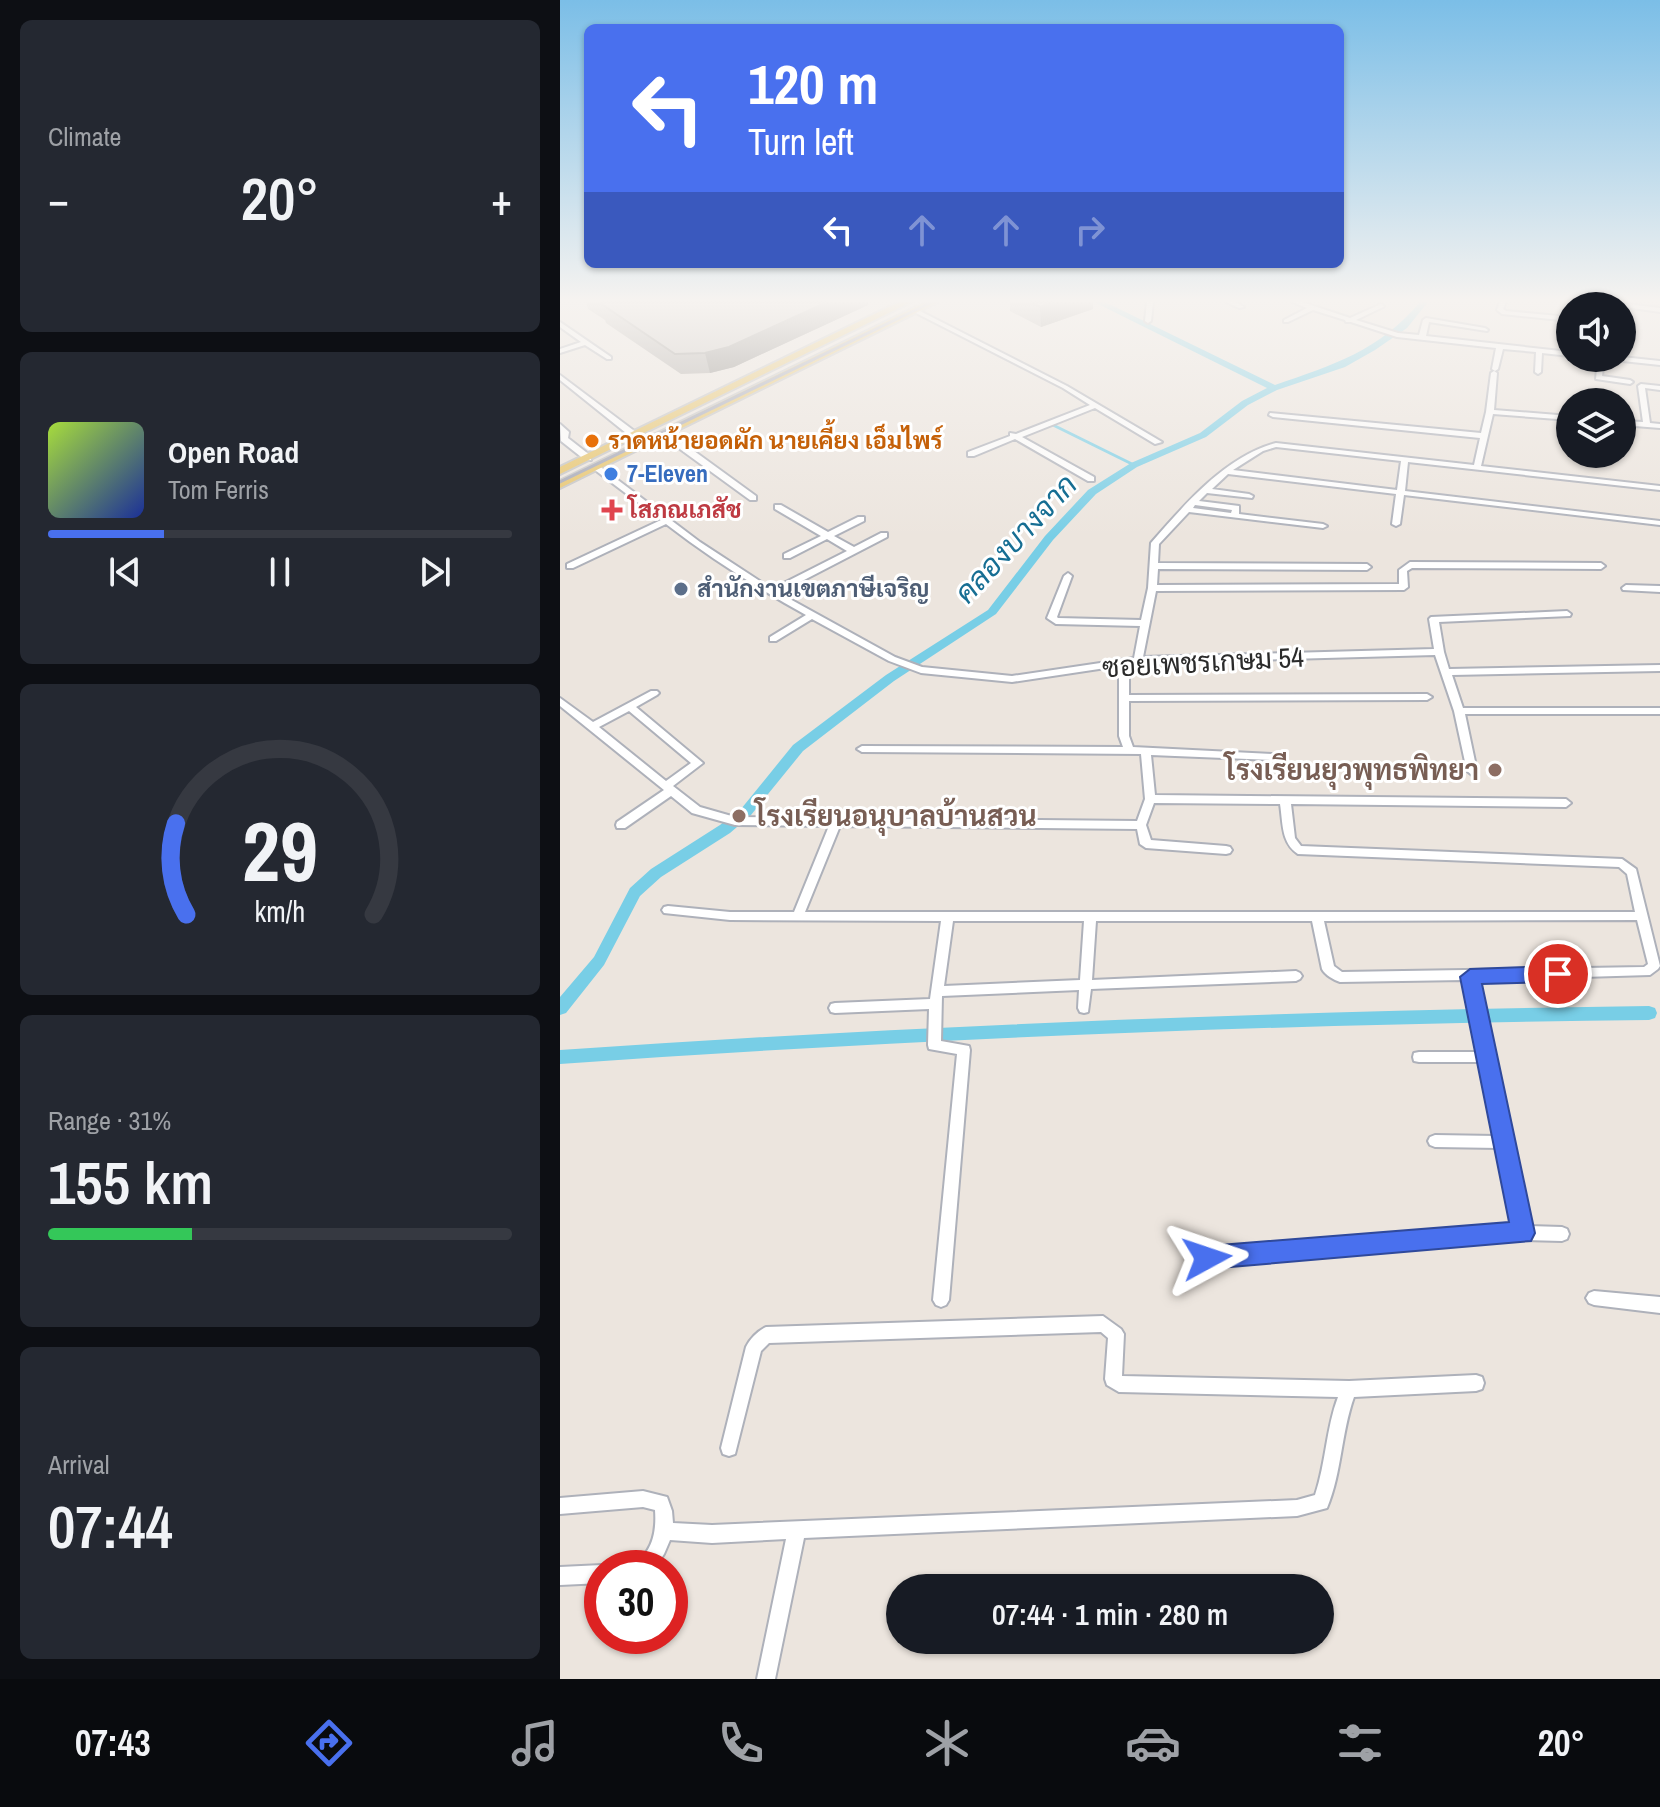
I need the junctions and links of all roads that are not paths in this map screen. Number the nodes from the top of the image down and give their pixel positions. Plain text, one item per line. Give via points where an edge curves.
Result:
1 (564, 380) edge
2 (746, 380) edge
3 (774, 380) edge
4 (1052, 380) edge
5 (1494, 380) edge
6 (1617, 380) edge
7 (1630, 382) dead end
8 (1660, 388) edge
9 (1094, 406) junction
10 (1490, 412) junction
11 (1273, 415) dead end
12 (1556, 417) edge
13 (1636, 424) edge
14 (1647, 425) junction
15 (560, 426) edge
16 (1660, 426) edge
17 (665, 434) junction
18 (634, 435) junction
19 (1013, 436) junction
20 (1485, 436) junction
21 (1158, 442) dead end
22 (971, 454) dead end
23 (588, 458) junction
24 (1405, 459) junction
25 (595, 467) junction
26 (1477, 468) junction
27 (561, 470) edge
28 (1227, 472) junction
29 (1091, 479) dead end
30 (560, 485) edge
31 (1660, 488) edge
32 (1208, 491) junction
33 (1401, 493) junction
34 (1249, 496) dead end
35 (753, 498) dead end
36 (1192, 506) junction
37 (778, 507) dead end
38 (1248, 509) dead end
39 (1235, 512) junction
40 (861, 519) dead end
41 (666, 521) junction
42 (1660, 523) edge
43 (1396, 524) dead end
44 (1323, 526) dead end
45 (884, 535) dead end
46 (827, 536) junction
47 (854, 551) junction
48 (787, 556) dead end
49 (570, 566) dead end
50 (1153, 566) junction
51 (1601, 566) dead end
52 (1367, 567) dead end
53 (1068, 576) dead end
54 (1152, 588) junction
55 (1626, 588) dead end
56 (1660, 589) edge
57 (772, 593) junction
58 (1567, 614) dead end
59 (811, 616) junction
60 (1145, 623) junction
61 (773, 639) dead end
62 (1439, 652) junction
63 (1138, 660) junction
64 (1124, 663) junction
65 (1660, 668) edge
66 (1446, 672) junction
67 (654, 693) dead end
68 (1427, 697) dead end
69 (1125, 698) junction
70 (560, 701) edge
71 (630, 707) junction
72 (1459, 711) junction
73 (1660, 711) edge
74 (592, 727) junction
75 (862, 749) dead end
76 (1129, 750) junction
77 (1146, 752) junction
78 (1272, 757) dead end
79 (1472, 771) dead end
80 (667, 789) junction
81 (1150, 799) junction
82 (1285, 799) junction
83 (1566, 803) dead end
84 (836, 823) junction
85 (621, 825) dead end
86 (1141, 825) junction
87 (1226, 850) dead end
88 (668, 910) dead end
89 (1317, 915) junction
90 (798, 916) junction
91 (1090, 916) junction
92 (1643, 916) junction
93 (948, 917) junction
94 (1296, 976) dead end
95 (1470, 977) junction
96 (1086, 983) junction
97 (936, 998) junction
98 (835, 1008) dead end
99 (1084, 1008) dead end
100 (1419, 1057) dead end
101 (1489, 1057) junction
102 (1435, 1141) dead end
103 (1505, 1142) junction
104 (1523, 1233) junction
105 (1562, 1234) dead end
106 (1207, 1258) dead end
107 (1594, 1298) dead end
108 (941, 1300) dead end
109 (1660, 1305) edge
110 (1476, 1383) dead end
111 (1349, 1389) junction
112 (729, 1448) dead end
113 (560, 1506) edge
114 (797, 1530) junction
115 (662, 1531) junction
116 (657, 1550) edge
117 (584, 1575) edge
118 (560, 1576) edge
119 (766, 1679) edge

1 - 18 street
2 - 18 main road
3 - 17 main road
4 - 9 street
5 - 10 street
6 - 7 street
8 - 14 street via 1641,386
9 - 19 street
9 - 21 street
10 - 12 street
10 - 20 street
11 - 20 street
13 - 14 street
14 - 16 street
15 - 23 street via 564,439
17 - 25 main road
17 - 35 street
18 - 23 main road
19 - 22 street
19 - 29 street
20 - 26 street
23 - 27 main road
24 - 26 street
24 - 28 street via 1272,445
24 - 33 street
25 - 30 main road
25 - 41 street, ซอยเพชรเกษม 54
26 - 31 street
28 - 32 street
28 - 33 street
32 - 34 street
32 - 36 street
33 - 42 street
33 - 43 street
36 - 39 street
36 - 50 street via 1155,543
37 - 46 street
38 - 39 street
39 - 44 street
40 - 46 street
41 - 49 street
41 - 57 street, ซอยเพชรเกษม 54
45 - 47 street
46 - 47 street
46 - 48 street
47 - 57 street
50 - 52 street
50 - 54 street
51 - 54 street via 1410,565 1403,570 1404,587
53 - 60 street via 1052,618 1056,621
54 - 60 street
55 - 56 street
57 - 59 street, ซอยเพชรเกษม 54
58 - 62 street via 1434,619
59 - 61 street
59 - 64 street, ซอยเพชรเกษม 54 via 921,670 1012,679
60 - 63 street
62 - 63 street, ซอยเพชรเกษม 54
62 - 66 street
63 - 64 street, ซอยเพชรเกษม 54
64 - 69 street
65 - 66 street
66 - 72 street
67 - 71 street
68 - 69 street
69 - 76 street
70 - 74 street
71 - 74 street
71 - 80 street via 698,763
72 - 73 street
72 - 79 street
74 - 80 street
75 - 76 street
76 - 77 street
77 - 78 street
77 - 81 street
80 - 84 street via 710,815
80 - 85 street
81 - 82 street
81 - 86 street
82 - 83 street
82 - 92 street via 1290,839 1298,850 1622,863 1632,872
84 - 86 street
84 - 90 street
86 - 87 street via 1146,844 1152,847
88 - 90 street
89 - 91 street
89 - 92 street
89 - 95 street via 1333,976
90 - 93 street
91 - 93 street
91 - 96 street
92 - 95 street via 1652,971
93 - 97 street
94 - 96 street
95 - 101 street
96 - 97 street
96 - 99 street
97 - 98 street
97 - 108 street via 934,1047 964,1050
100 - 101 street
101 - 103 street
102 - 103 street
103 - 104 street
104 - 105 street
104 - 106 street
107 - 109 street
110 - 111 street
111 - 112 street via 1119,1384 1113,1379 1116,1334 1103,1324 766,1335 754,1347
111 - 114 street via 1321,1502 1297,1508
113 - 115 street via 656,1500 665,1510
114 - 115 street
114 - 119 street
115 - 116 street
117 - 118 street

